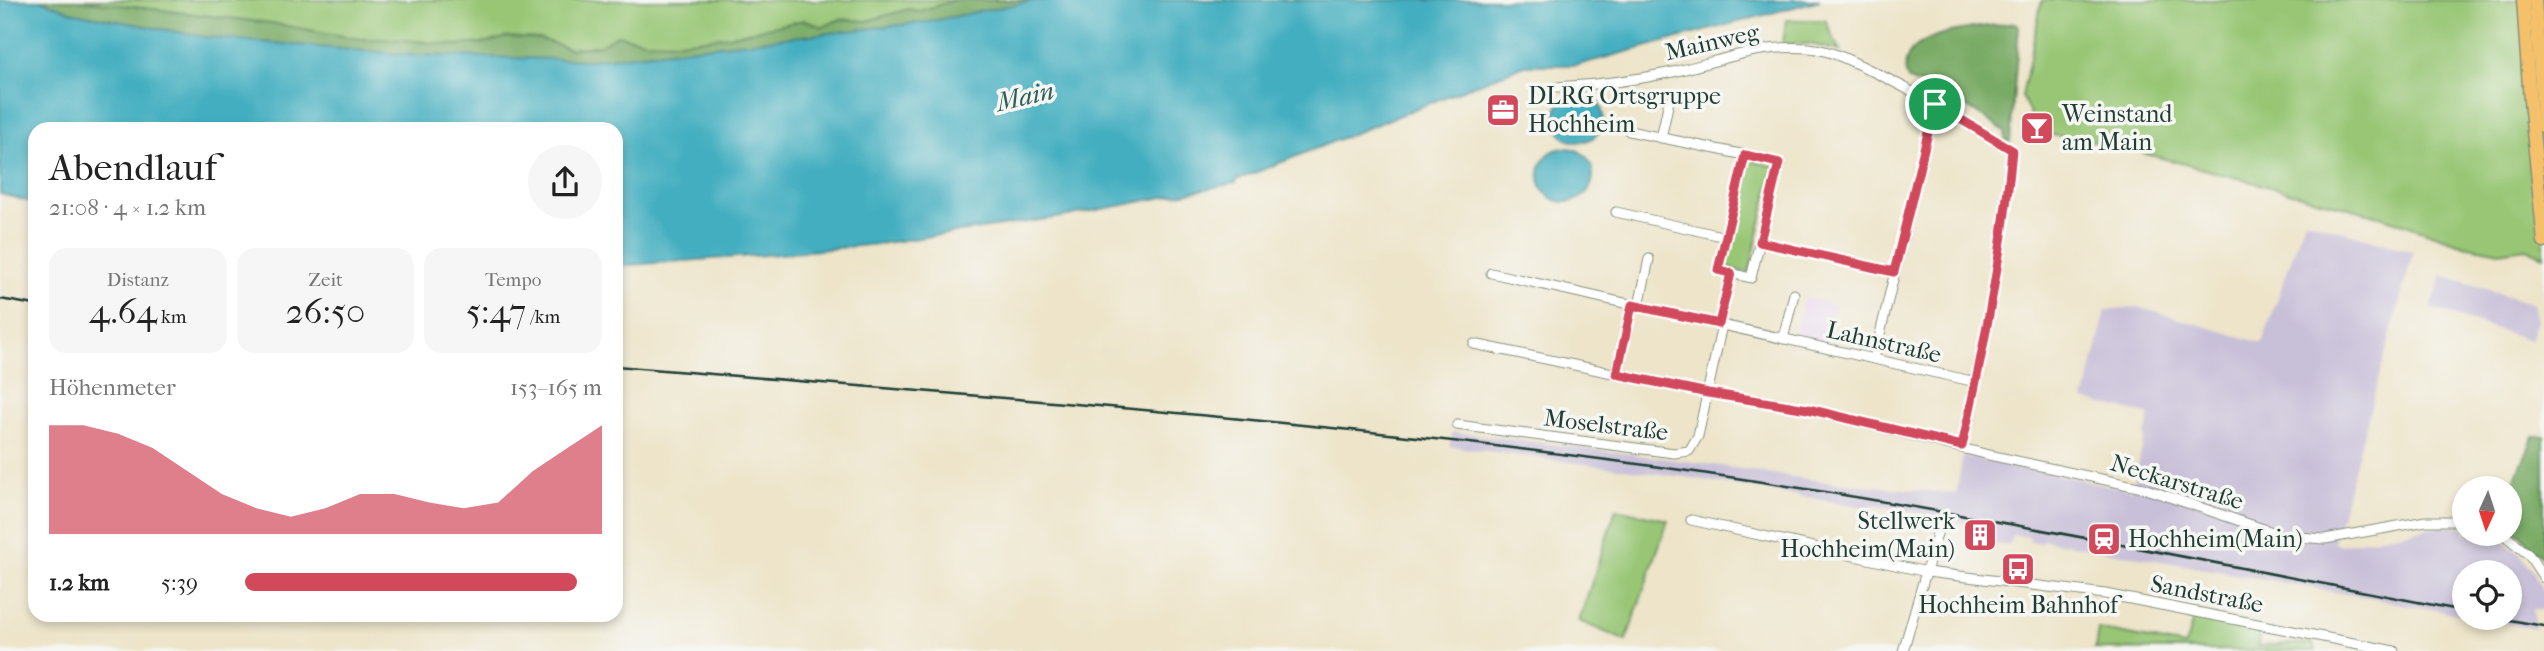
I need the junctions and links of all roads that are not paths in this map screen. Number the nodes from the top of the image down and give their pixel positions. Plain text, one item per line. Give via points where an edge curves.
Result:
1 (2523, 0) edge
2 (2535, 0) edge
3 (1558, 87) dead end
4 (1669, 101) dead end
5 (1935, 104) junction
6 (2544, 127) edge
7 (1629, 131) dead end
8 (1661, 138) junction
9 (1745, 155) junction
10 (1616, 212) dead end
11 (1726, 237) junction
12 (1760, 242) junction
13 (2544, 242) edge
14 (1649, 259) dead end
15 (1894, 272) junction
16 (1492, 273) dead end
17 (1731, 273) junction
18 (1794, 294) dead end
19 (1636, 306) junction
20 (1720, 325) junction
21 (1783, 339) junction
22 (1474, 344) dead end
23 (1874, 359) junction
24 (1617, 374) junction
25 (1976, 382) junction
26 (1708, 393) junction
27 (1457, 425) dead end
28 (1962, 446) junction
29 (1691, 520) dead end
30 (1941, 520) dead end
31 (2452, 521) edge
32 (2518, 546) edge
33 (1927, 572) junction
34 (2544, 578) edge
35 (1903, 651) edge
36 (2394, 651) edge

1 - 13 highway
2 - 6 highway
3 - 5 street, Mainweg via 1633,80 1744,51 1809,48 1836,54
4 - 8 street
5 - 15 street
5 - 25 street, Mainweg via 2012,150 2007,206
7 - 8 street
8 - 9 street
9 - 11 street
9 - 12 street via 1779,163
10 - 11 street
11 - 17 street via 1718,270
12 - 15 street
12 - 17 street via 1751,278
14 - 19 street
15 - 23 street
16 - 19 street, Lahnstraße
17 - 20 street, Moselstraße
18 - 21 street
19 - 20 street, Lahnstraße
19 - 24 street
20 - 21 street, Lahnstraße
20 - 26 street, Moselstraße
21 - 23 street, Lahnstraße
22 - 24 street, Neckarstraße
23 - 25 street, Lahnstraße
24 - 26 street, Neckarstraße
25 - 28 street, Mainweg
26 - 27 street, Moselstraße via 1694,445 1682,453
26 - 28 street, Neckarstraße via 1808,409
28 - 31 street, Neckarstraße via 2154,490 2298,538 2336,538 2426,521
29 - 33 street, Sandstraße
30 - 33 street
32 - 34 street
33 - 35 street
33 - 36 street, Sandstraße via 2105,594

